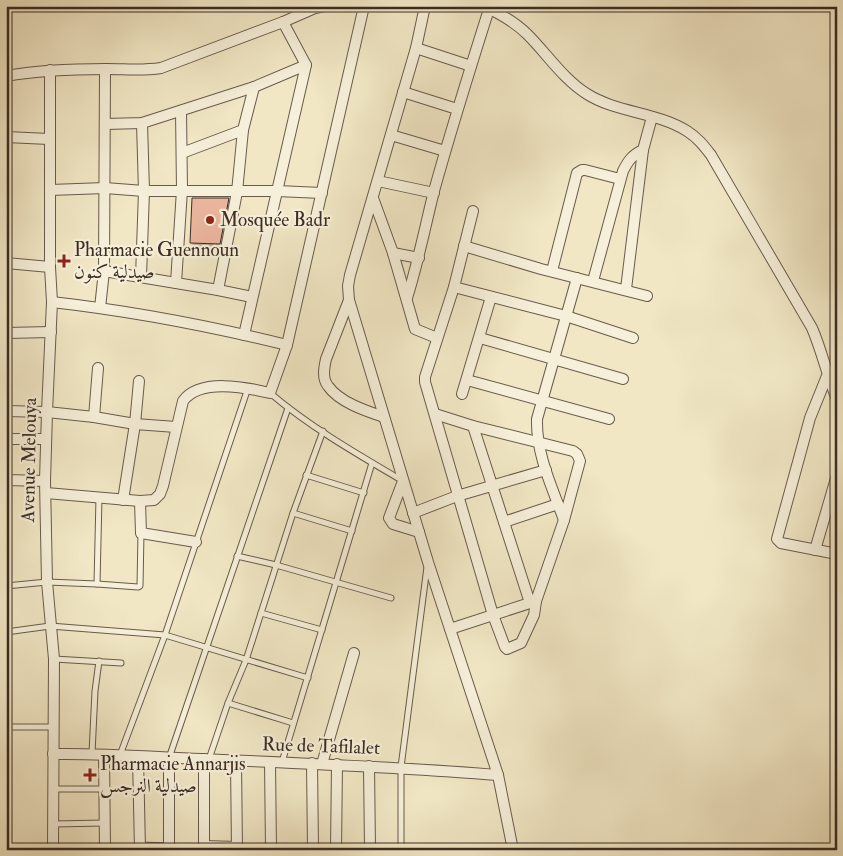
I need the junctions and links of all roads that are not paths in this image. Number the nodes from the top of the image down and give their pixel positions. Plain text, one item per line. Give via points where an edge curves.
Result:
1 (325, 6) edge
2 (364, 6) edge
3 (425, 6) edge
4 (486, 7) edge
5 (283, 22) junction
6 (416, 48) junction
7 (306, 65) junction
8 (471, 66) junction
9 (105, 69) junction
10 (50, 70) junction
11 (6, 76) edge
12 (254, 87) junction
13 (403, 92) junction
14 (457, 109) junction
15 (181, 111) junction
16 (652, 117) junction
17 (142, 123) junction
18 (105, 124) junction
19 (243, 130) junction
20 (391, 135) junction
21 (6, 138) edge
22 (49, 138) junction
23 (643, 150) junction
24 (446, 151) junction
25 (182, 153) junction
26 (620, 179) junction
27 (378, 181) junction
28 (105, 188) junction
29 (50, 190) junction
30 (182, 190) junction
31 (144, 191) junction
32 (277, 191) junction
33 (237, 192) junction
34 (322, 193) junction
35 (434, 194) junction
36 (373, 198) junction
37 (473, 211) dead end
38 (464, 246) junction
39 (393, 253) junction
40 (419, 258) junction
41 (6, 263) edge
42 (50, 267) junction
43 (104, 271) junction
44 (552, 271) junction
45 (141, 277) junction
46 (577, 278) junction
47 (593, 281) junction
48 (176, 283) junction
49 (454, 287) junction
50 (626, 289) junction
51 (218, 290) junction
52 (647, 296) dead end
53 (491, 297) junction
54 (252, 298) junction
55 (407, 298) junction
56 (349, 300) junction
57 (52, 302) junction
58 (100, 308) junction
59 (566, 316) junction
60 (51, 332) junction
61 (6, 333) edge
62 (244, 335) junction
63 (437, 338) junction
64 (480, 338) junction
65 (633, 338) dead end
66 (287, 345) junction
67 (554, 360) junction
68 (98, 368) dead end
69 (827, 376) junction
70 (466, 380) junction
71 (622, 380) dead end
72 (139, 382) dead end
73 (248, 388) junction
74 (270, 393) junction
75 (462, 394) dead end
76 (837, 399) edge
77 (542, 401) junction
78 (288, 408) junction
79 (6, 411) edge
80 (47, 412) junction
81 (436, 414) junction
82 (384, 416) junction
83 (94, 417) junction
84 (609, 419) dead end
85 (135, 424) junction
86 (473, 426) junction
87 (176, 427) junction
88 (322, 432) junction
89 (6, 439) edge
90 (46, 439) junction
91 (538, 441) junction
92 (372, 463) junction
93 (546, 470) junction
94 (306, 475) junction
95 (837, 475) edge
96 (6, 480) edge
97 (45, 481) junction
98 (403, 482) junction
99 (493, 486) junction
100 (364, 492) junction
101 (46, 493) junction
102 (457, 496) junction
103 (98, 497) junction
104 (123, 500) junction
105 (140, 501) junction
106 (558, 504) junction
107 (293, 513) junction
108 (413, 513) junction
109 (564, 520) junction
110 (504, 522) junction
111 (352, 531) junction
112 (418, 532) junction
113 (141, 533) junction
114 (196, 542) junction
115 (815, 550) junction
116 (837, 554) edge
117 (237, 556) junction
118 (428, 562) junction
119 (276, 565) junction
120 (47, 582) junction
121 (336, 583) junction
122 (97, 584) junction
123 (6, 586) edge
124 (391, 598) dead end
125 (533, 602) junction
126 (261, 613) junction
127 (493, 615) junction
128 (50, 626) junction
129 (450, 629) junction
130 (322, 630) junction
131 (6, 632) edge
132 (165, 635) junction
133 (206, 647) junction
134 (354, 653) dead end
135 (54, 659) junction
136 (246, 660) junction
137 (99, 661) junction
138 (121, 663) dead end
139 (308, 678) junction
140 (228, 704) junction
141 (293, 723) junction
142 (6, 727) edge
143 (54, 727) junction
144 (92, 753) junction
145 (53, 754) junction
146 (104, 755) junction
147 (120, 756) junction
148 (138, 756) junction
149 (169, 758) junction
150 (206, 759) junction
151 (236, 760) junction
152 (270, 762) junction
153 (282, 762) junction
154 (317, 764) junction
155 (336, 764) junction
156 (368, 766) junction
157 (401, 767) junction
158 (498, 775) junction
159 (53, 789) junction
160 (104, 789) junction
161 (53, 824) junction
162 (104, 824) junction
163 (140, 848) edge
164 (170, 848) edge
165 (204, 848) edge
166 (237, 849) edge
167 (53, 850) edge
168 (105, 850) edge
169 (271, 850) edge
170 (313, 850) edge
171 (336, 850) edge
172 (370, 850) edge
173 (401, 850) edge
174 (514, 850) edge

1 - 5 street
2 - 34 street
3 - 6 street
4 - 8 street
4 - 16 street via 527,34 587,94
5 - 7 street
5 - 9 street via 161,68 143,71
6 - 8 street
6 - 13 street
7 - 12 street
7 - 32 street
8 - 14 street
9 - 10 street
9 - 18 street
10 - 11 street
10 - 22 street, Avenue Melouya
12 - 15 street
12 - 19 street
13 - 14 street
13 - 20 street
14 - 24 street
15 - 17 street
15 - 25 street
16 - 23 street
16 - 69 street via 686,130 711,155 812,328
17 - 18 street
17 - 31 street
18 - 28 street
19 - 25 street
19 - 33 street
20 - 24 street
20 - 27 street
21 - 22 street
22 - 29 street, Avenue Melouya
23 - 26 street via 629,160
23 - 50 street
24 - 35 street
25 - 30 street
26 - 44 street via 585,170 577,173
26 - 47 street
27 - 35 street
27 - 36 street
28 - 29 street
28 - 31 street
28 - 43 street
29 - 42 street, Avenue Melouya
30 - 31 street
30 - 33 street
30 - 48 street
31 - 45 street
32 - 33 street
32 - 34 street
32 - 54 street
33 - 51 street
34 - 66 street
35 - 40 street
36 - 39 street
36 - 56 street via 350,275
37 - 38 street
38 - 44 street
38 - 49 street
39 - 40 street
39 - 55 street
40 - 55 street
41 - 42 street
42 - 57 street, Avenue Melouya
43 - 45 street
43 - 58 street
44 - 46 street
45 - 48 street
46 - 47 street
46 - 59 street
47 - 50 street
48 - 51 street
49 - 53 street
49 - 63 street
50 - 52 street
51 - 54 street
53 - 59 street
53 - 64 street
54 - 62 street
55 - 63 street via 415,328
56 - 82 street
56 - 82 street via 326,359 324,377 328,387 345,401
57 - 58 street
57 - 60 street, Avenue Melouya
58 - 62 street
59 - 65 street
59 - 67 street
60 - 61 street
60 - 80 street, Avenue Melouya
62 - 66 street
63 - 81 street via 425,377
64 - 67 street
64 - 70 street
66 - 74 street
67 - 71 street
67 - 77 street
68 - 83 street
69 - 76 street
69 - 115 street via 810,418 777,539 781,543
70 - 75 street
70 - 77 street
72 - 85 street
73 - 74 street
73 - 87 street via 227,385 194,391 182,401
73 - 114 lane
74 - 78 lane
77 - 84 street
77 - 91 street via 537,419
78 - 88 lane
78 - 117 lane
79 - 80 street
80 - 83 street
80 - 90 street, Avenue Melouya
81 - 86 street
81 - 102 street
82 - 98 street
83 - 85 street
85 - 87 street
85 - 104 street
86 - 91 street
86 - 99 street
87 - 105 street via 160,494 154,500
88 - 92 lane
88 - 94 lane
89 - 90 street
90 - 97 street, Avenue Melouya
91 - 93 street
91 - 109 street via 573,451 580,461
92 - 98 lane
92 - 100 lane
93 - 99 street
93 - 106 street
94 - 100 lane
94 - 107 lane
95 - 115 street
96 - 97 street
97 - 101 street, Avenue Melouya
98 - 108 street
98 - 112 street via 389,518 393,524
99 - 102 street
99 - 110 street
100 - 111 lane
101 - 103 street
101 - 120 street, Avenue Melouya
102 - 108 street
102 - 127 street
103 - 104 street
103 - 122 lane
104 - 105 street
105 - 113 street
106 - 109 street
106 - 110 street
107 - 111 lane
107 - 119 lane
108 - 112 street
109 - 125 street
110 - 125 street
111 - 121 lane
112 - 118 street
113 - 114 street
113 - 122 lane via 139,587
114 - 132 lane
115 - 116 street
117 - 119 lane
117 - 133 lane
118 - 129 street
118 - 157 lane
119 - 121 lane
119 - 126 lane
120 - 122 lane
120 - 123 lane
120 - 128 street, Avenue Melouya
121 - 124 lane
121 - 130 lane
125 - 127 street
125 - 127 street via 534,615 524,638 509,650
126 - 130 lane
126 - 136 lane
127 - 129 street
128 - 131 lane
128 - 132 lane
128 - 135 street, Avenue Melouya
129 - 158 street
130 - 139 lane
132 - 133 lane
132 - 147 lane
133 - 136 lane
133 - 149 lane
134 - 154 street
135 - 137 lane
135 - 143 street, Avenue Melouya
136 - 139 lane
136 - 140 lane
137 - 138 lane
137 - 144 lane
139 - 141 lane
140 - 141 lane
140 - 150 lane
141 - 153 lane
142 - 143 lane
143 - 145 street, Avenue Melouya
144 - 145 street, Rue de Tafilalet
144 - 146 street, Rue de Tafilalet
145 - 159 street, Avenue Melouya
146 - 147 street, Rue de Tafilalet
146 - 160 street
147 - 148 street, Rue de Tafilalet
148 - 149 street, Rue de Tafilalet
148 - 163 street
149 - 150 street, Rue de Tafilalet
149 - 164 street
150 - 151 street, Rue de Tafilalet
150 - 165 street
151 - 152 street, Rue de Tafilalet
151 - 166 street
152 - 153 street, Rue de Tafilalet
152 - 169 street
153 - 154 street, Rue de Tafilalet
154 - 155 street, Rue de Tafilalet
154 - 170 street
155 - 156 street, Rue de Tafilalet
155 - 171 street
156 - 157 street, Rue de Tafilalet
156 - 172 street
157 - 158 street, Rue de Tafilalet
157 - 173 lane
158 - 174 street
159 - 160 lane
159 - 161 street, Avenue Melouya
160 - 162 street
161 - 162 lane
161 - 167 street, Avenue Melouya
162 - 168 street
163 - 164 lane
165 - 166 street

